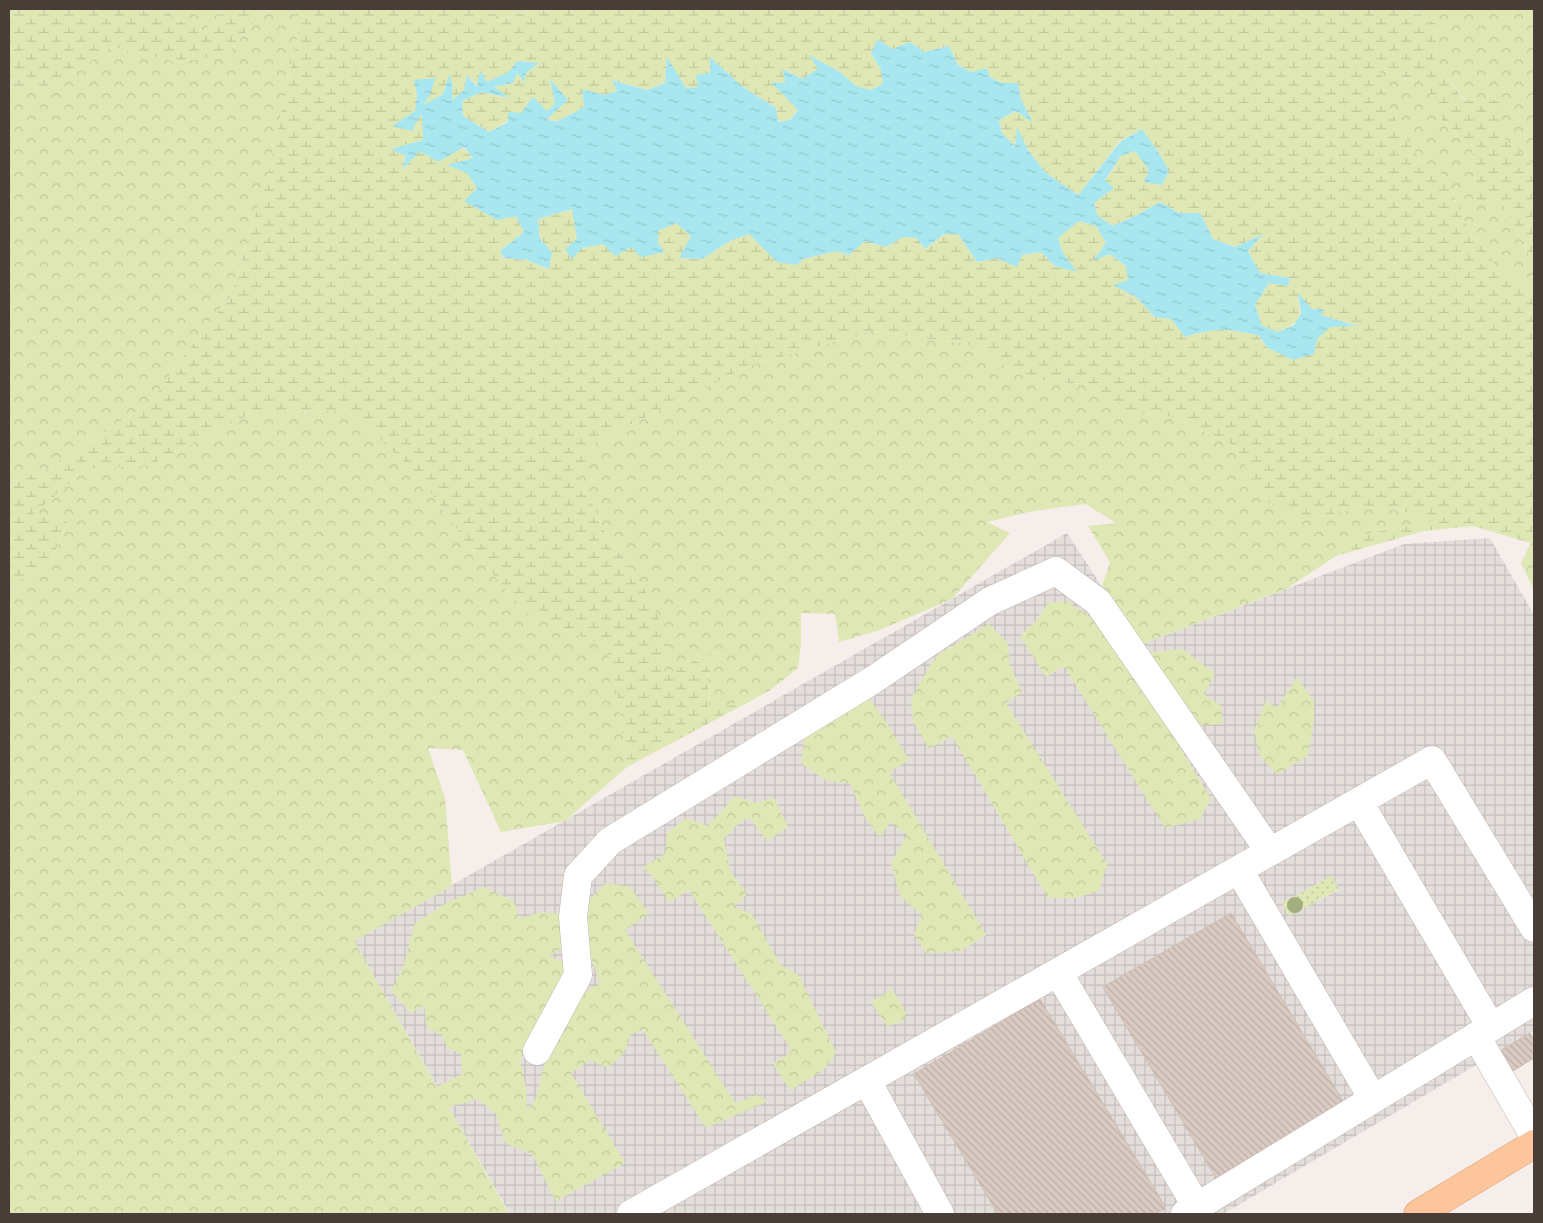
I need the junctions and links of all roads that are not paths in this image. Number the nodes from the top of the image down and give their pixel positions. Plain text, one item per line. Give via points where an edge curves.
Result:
1 (1359, 802) junction
2 (1270, 852) junction
3 (1239, 870) junction
4 (1534, 928) edge
5 (1058, 972) junction
6 (1534, 1001) edge
7 (1484, 1032) junction
8 (536, 1052) dead end
9 (867, 1081) junction
10 (1373, 1099) junction
11 (1534, 1136) edge
12 (1534, 1144) edge
13 (1191, 1211) edge
14 (631, 1214) edge
15 (940, 1214) edge
16 (1418, 1214) edge

1 - 2 lane
1 - 4 lane via 1432,760
1 - 7 lane
2 - 3 lane
2 - 8 lane via 1098,602 1056,571 990,601 873,680 610,842 578,876 573,917 578,975
3 - 5 lane
3 - 10 lane
5 - 9 lane
5 - 13 lane
6 - 7 lane
7 - 10 lane
7 - 11 lane
9 - 14 lane
9 - 15 lane
10 - 13 lane
12 - 16 main road

